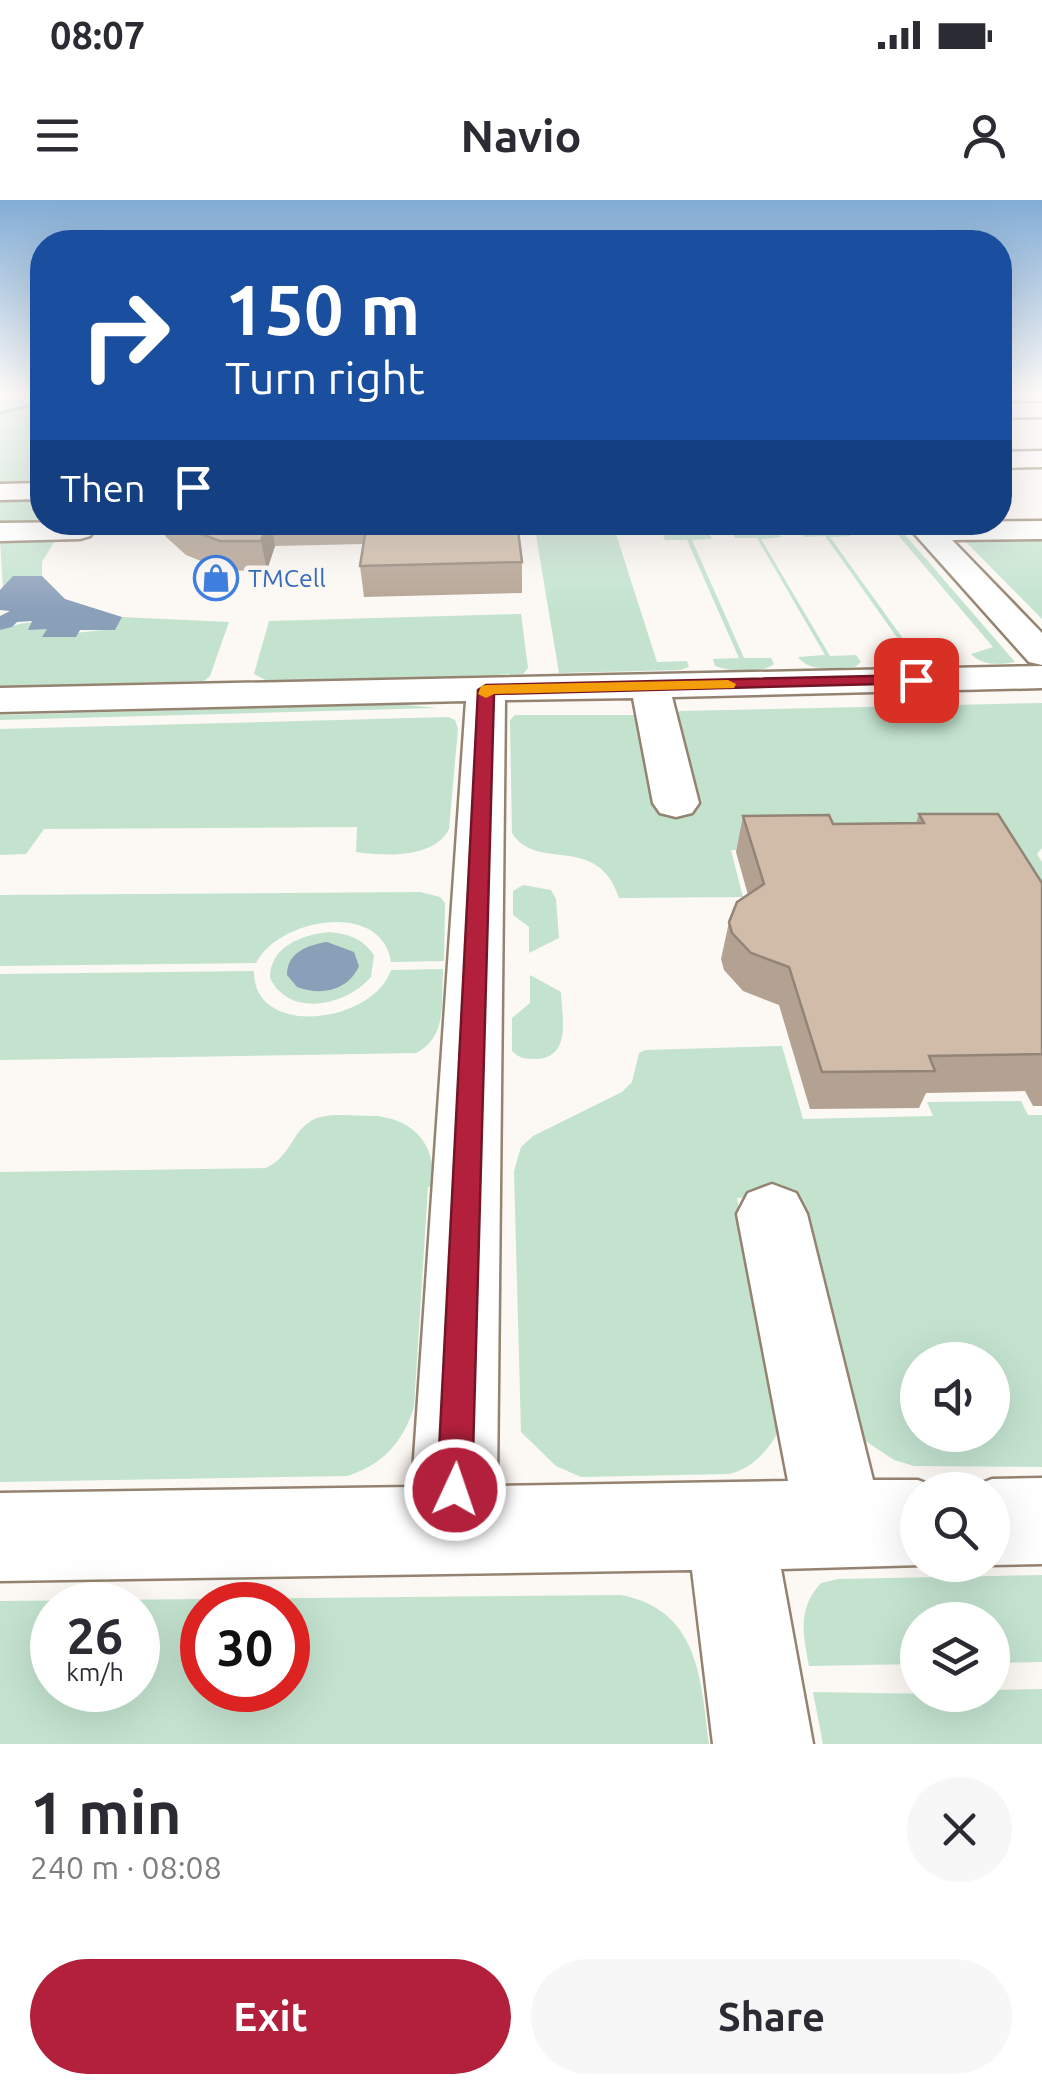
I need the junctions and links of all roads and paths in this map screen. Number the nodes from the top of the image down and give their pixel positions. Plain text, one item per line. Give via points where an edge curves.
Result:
1 (1042, 480) edge
2 (1012, 481) edge
3 (0, 492) edge
4 (30, 492) edge
5 (1012, 529) edge
6 (1042, 530) edge
7 (30, 531) edge
8 (0, 532) edge
9 (930, 535) edge
10 (1042, 654) edge
11 (1042, 677) edge
12 (650, 686) junction
13 (486, 690) junction
14 (0, 700) edge
15 (676, 803) dead end
16 (772, 1214) dead end
17 (1042, 1521) edge
18 (1010, 1522) edge
19 (879, 1523) edge
20 (730, 1526) junction
21 (453, 1530) junction
22 (0, 1537) edge
23 (763, 1744) edge

1 - 2 street
3 - 4 street
5 - 6 street
7 - 8 street
9 - 10 street
11 - 12 street
12 - 13 street
12 - 15 street
13 - 14 street
13 - 21 street
16 - 19 street
17 - 18 street
19 - 20 street
20 - 21 street
20 - 23 street
21 - 22 street

